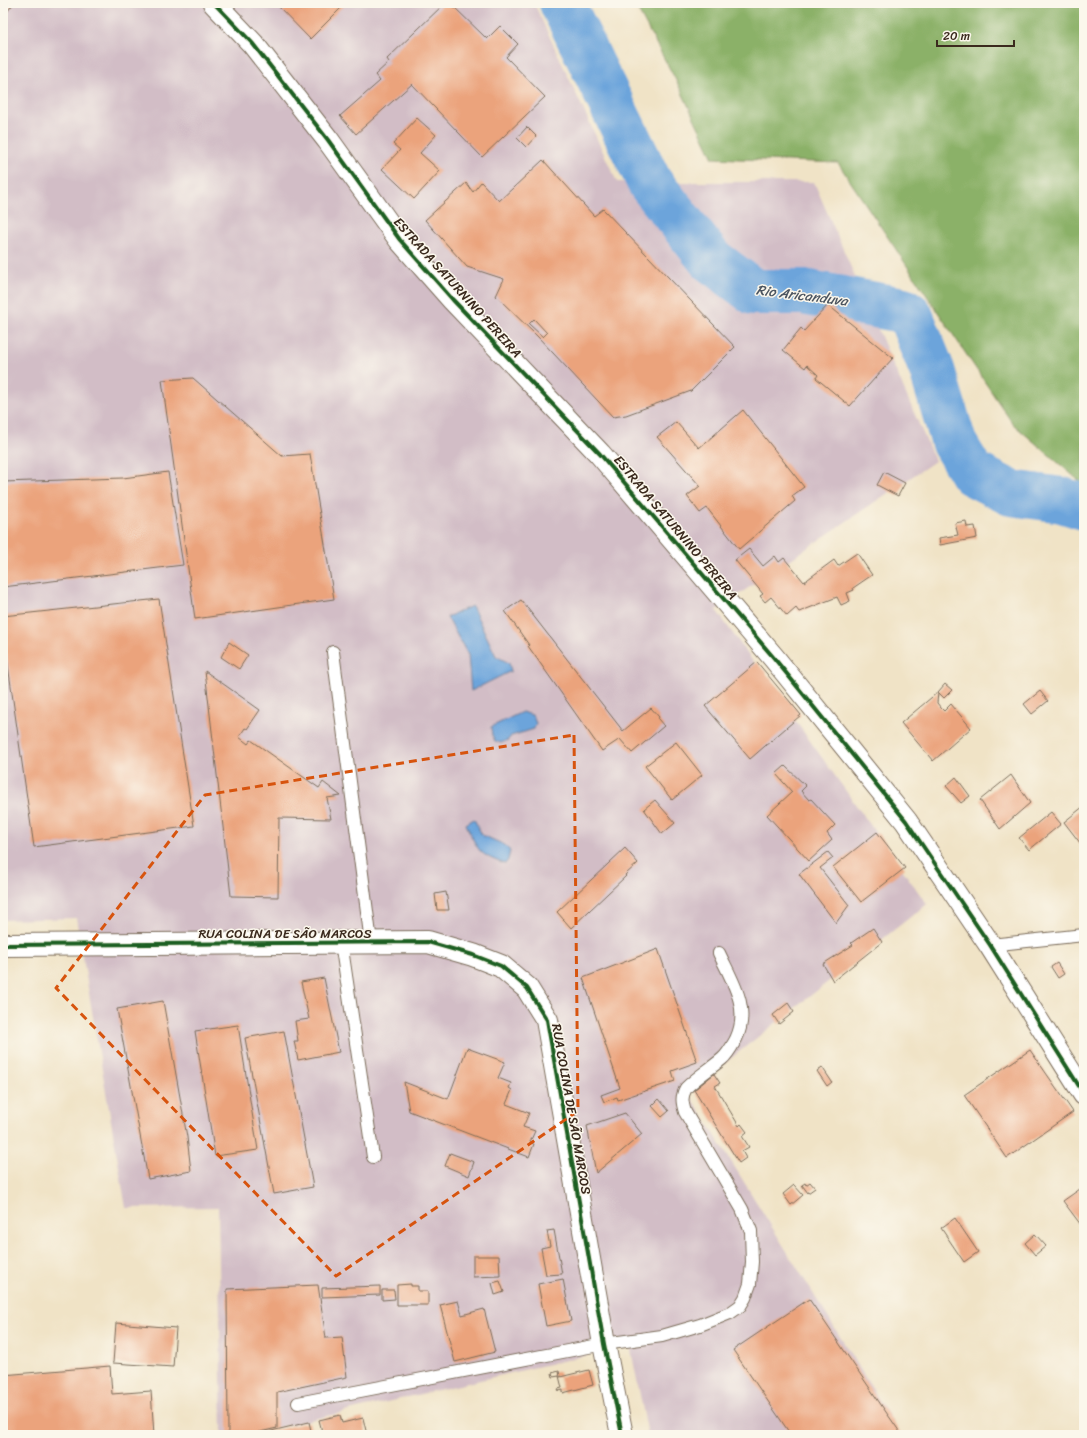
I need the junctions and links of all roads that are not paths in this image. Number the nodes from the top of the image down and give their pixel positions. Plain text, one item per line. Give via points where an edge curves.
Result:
1 (214, 3) edge
2 (333, 652) dead end
3 (1084, 935) edge
4 (341, 942) junction
5 (371, 942) junction
6 (3, 945) edge
7 (990, 945) junction
8 (719, 953) dead end
9 (1084, 1094) edge
10 (373, 1157) dead end
11 (604, 1344) junction
12 (298, 1403) dead end
13 (622, 1435) edge

1 - 7 street, ESTRADA SATURNINO PEREIRA via 253,44 328,140 400,240 453,300 600,454 774,658 906,821
2 - 5 lane
3 - 7 lane
4 - 5 street, RUA COLINA DE SÃO MARCOS
4 - 6 street, RUA COLINA DE SÃO MARCOS
4 - 10 lane
5 - 11 street, RUA COLINA DE SÃO MARCOS via 428,942 473,954 501,966 527,988 547,1020
7 - 9 street, ESTRADA SATURNINO PEREIRA
8 - 11 lane via 739,999 742,1012 740,1030 731,1049 723,1058 686,1088 682,1094 682,1103 742,1208 751,1231 750,1284 740,1306 730,1313 662,1336
11 - 12 lane
11 - 13 street, RUA COLINA DE SÃO MARCOS

